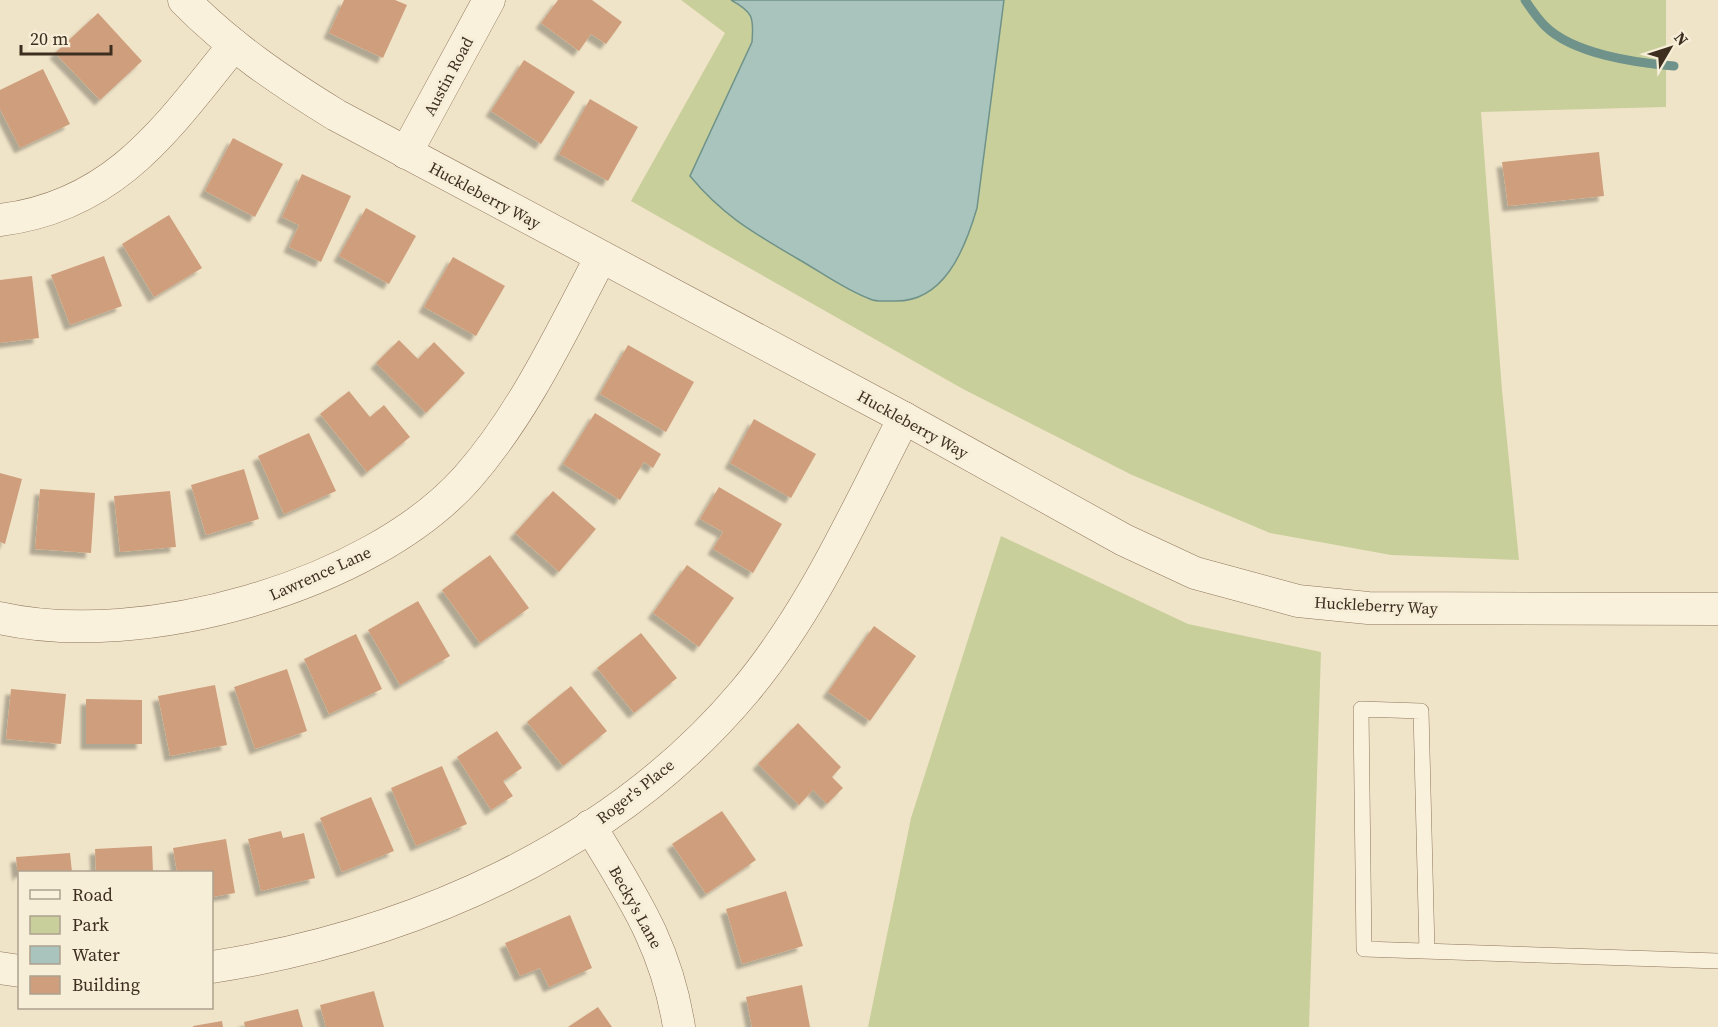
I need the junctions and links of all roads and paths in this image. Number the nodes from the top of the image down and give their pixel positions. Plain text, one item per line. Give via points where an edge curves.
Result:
1 (184, 0) edge
2 (489, 0) edge
3 (234, 45) junction
4 (406, 153) junction
5 (0, 220) edge
6 (601, 257) junction
7 (904, 418) junction
8 (1718, 609) edge
9 (0, 618) edge
10 (590, 826) junction
11 (1427, 951) junction
12 (1718, 961) edge
13 (213, 967) edge
14 (0, 968) edge
15 (18, 970) edge
16 (679, 1027) edge

1 - 3 street, Huckleberry Way
2 - 4 street, Austin Road
3 - 4 street, Huckleberry Way via 287,86
3 - 5 street via 134,162 74,198
4 - 6 street, Huckleberry Way
6 - 7 street, Huckleberry Way
6 - 9 street, Lawrence Lane via 506,429 458,487 396,537 335,570 226,609 92,625 44,625
7 - 8 street, Huckleberry Way via 1160,557 1195,573 1288,598 1392,609
7 - 10 street, Roger's Place via 810,596 763,667 684,752
10 - 13 street, Roger's Place via 499,878 424,912 322,944
10 - 16 street, Becky's Lane via 656,940
11 - 11 lane via 1421,711 1361,709 1364,949
11 - 12 lane
14 - 15 street

